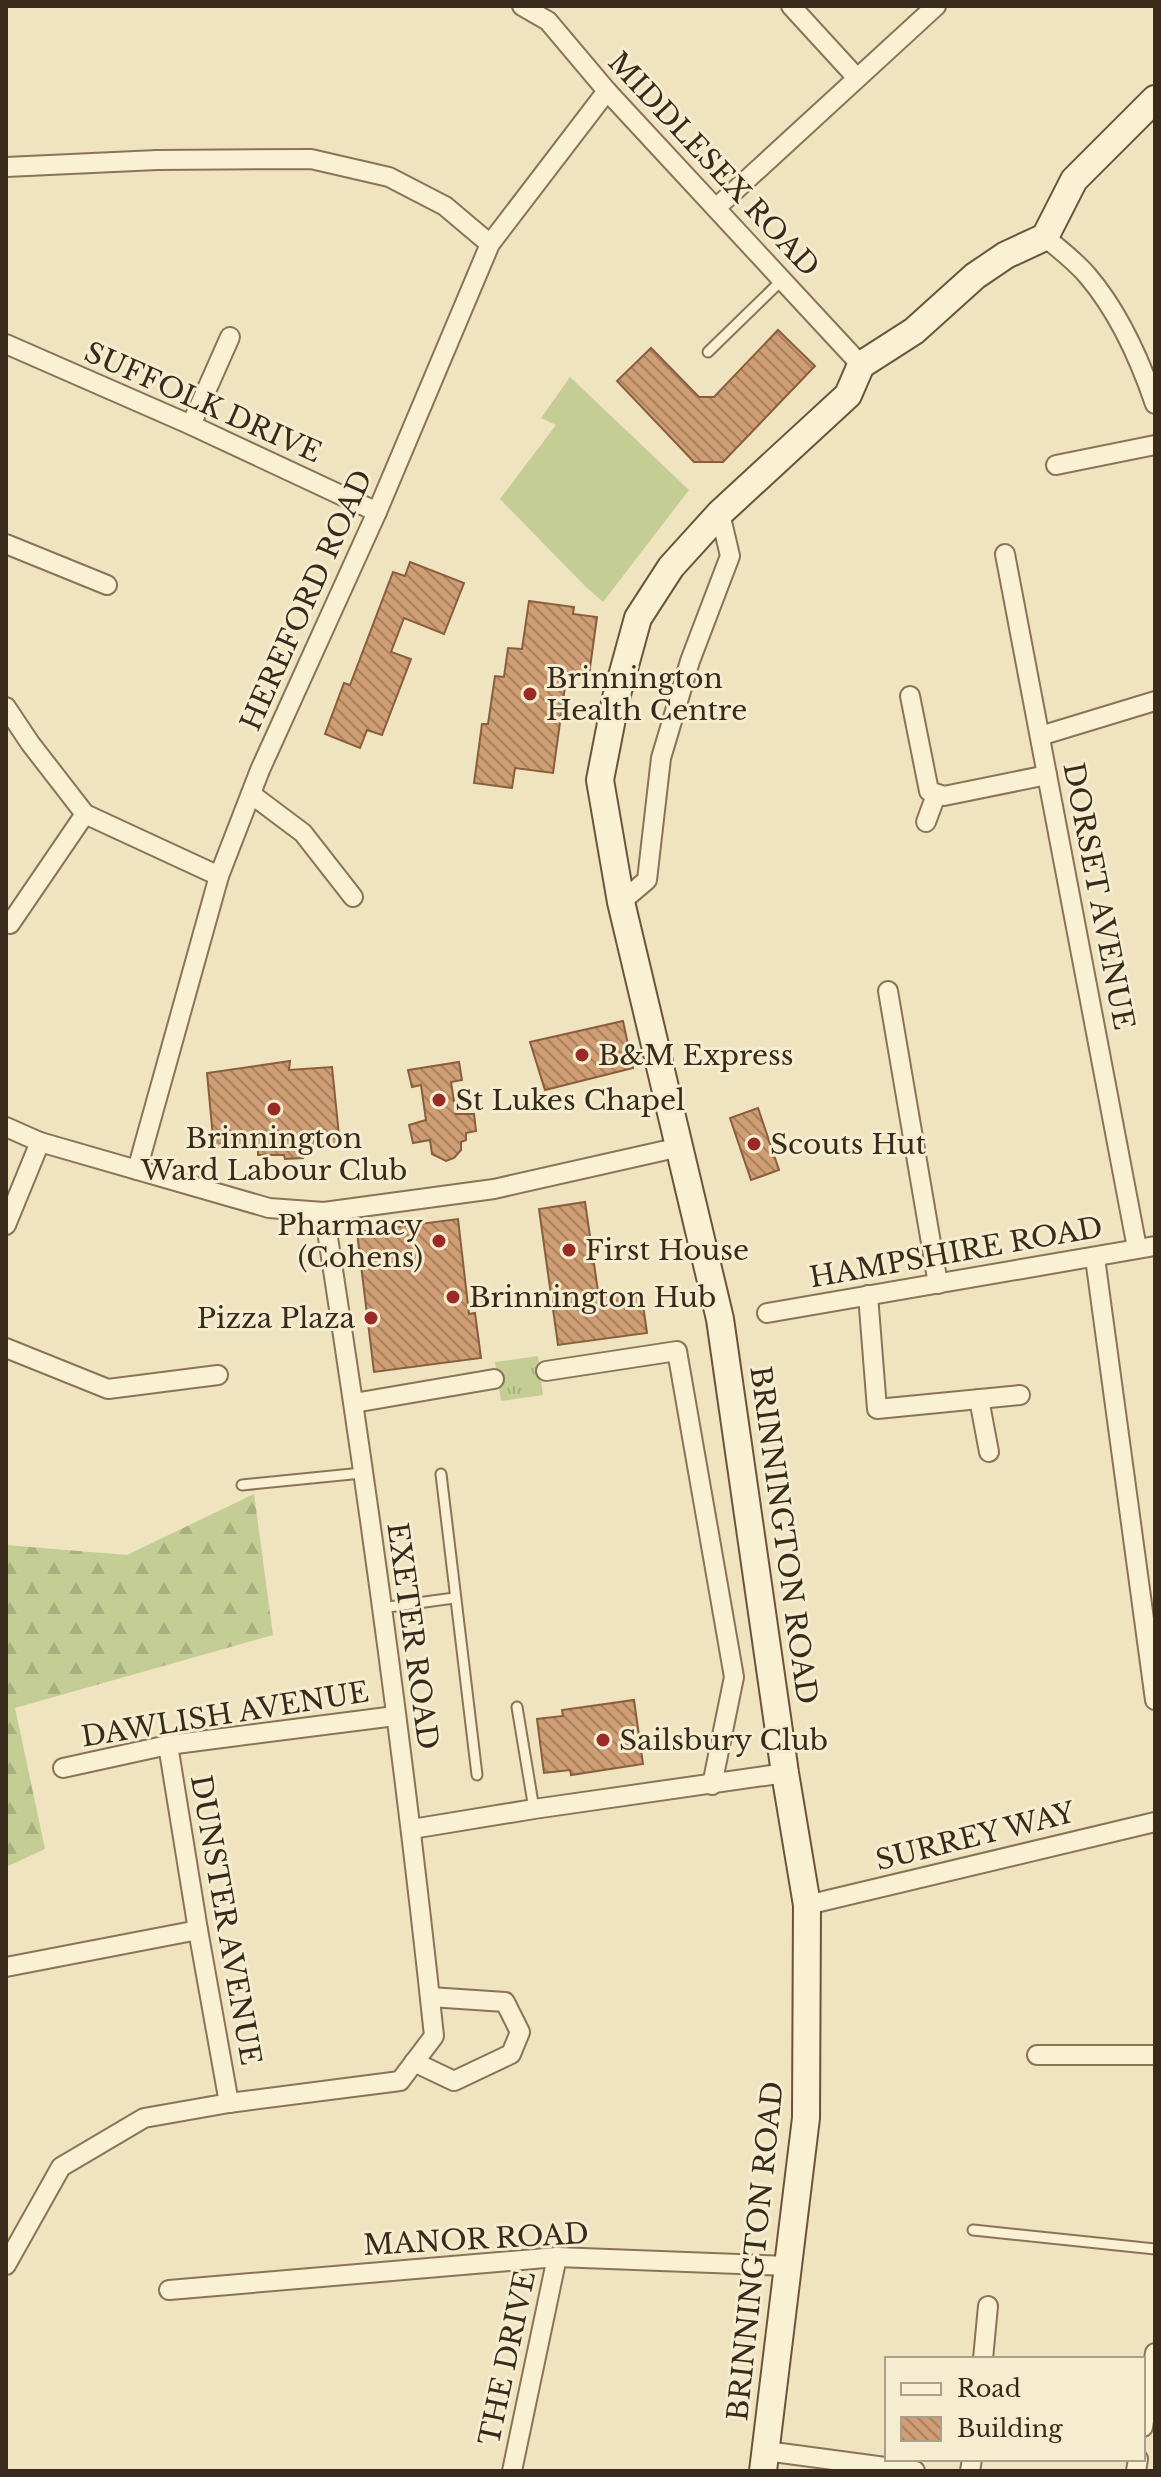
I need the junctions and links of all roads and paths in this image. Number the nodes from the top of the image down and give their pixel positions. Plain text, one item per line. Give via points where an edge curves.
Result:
1 (522, 6) edge
2 (791, 6) edge
3 (936, 6) edge
4 (857, 78) junction
5 (607, 91) junction
6 (1155, 99) edge
7 (6, 167) edge
8 (717, 207) junction
9 (1045, 237) junction
10 (490, 244) junction
11 (783, 279) junction
12 (230, 337) dead end
13 (6, 344) edge
14 (708, 352) dead end
15 (861, 365) junction
16 (1155, 404) edge
17 (191, 425) junction
18 (1155, 445) edge
19 (1056, 465) dead end
20 (377, 512) junction
21 (720, 513) junction
22 (6, 544) edge
23 (1005, 554) dead end
24 (107, 585) dead end
25 (910, 696) dead end
26 (1155, 701) edge
27 (6, 707) edge
28 (1040, 736) junction
29 (1047, 775) junction
30 (251, 794) junction
31 (936, 795) junction
32 (85, 814) junction
33 (926, 822) dead end
34 (219, 876) junction
35 (353, 897) dead end
36 (621, 902) junction
37 (10, 924) dead end
38 (888, 991) dead end
39 (6, 1127) edge
40 (40, 1142) junction
41 (680, 1147) junction
42 (137, 1170) junction
43 (324, 1212) junction
44 (6, 1225) edge
45 (1146, 1247) edge
46 (1095, 1258) junction
47 (938, 1284) junction
48 (868, 1295) junction
49 (767, 1313) dead end
50 (6, 1348) edge
51 (546, 1371) dead end
52 (218, 1375) dead end
53 (494, 1379) dead end
54 (1020, 1395) dead end
55 (979, 1399) junction
56 (354, 1403) junction
57 (989, 1452) dead end
58 (362, 1473) junction
59 (441, 1474) dead end
60 (242, 1485) dead end
61 (454, 1598) junction
62 (381, 1608) junction
63 (1152, 1650) edge
64 (1155, 1700) edge
65 (517, 1707) dead end
66 (395, 1716) junction
67 (168, 1745) junction
68 (63, 1768) dead end
69 (785, 1773) junction
70 (477, 1775) dead end
71 (712, 1785) junction
72 (534, 1809) junction
73 (1155, 1822) edge
74 (412, 1829) junction
75 (807, 1905) junction
76 (198, 1930) junction
77 (6, 1967) edge
78 (430, 1997) junction
79 (1037, 2055) dead end
80 (1155, 2055) edge
81 (414, 2062) junction
82 (229, 2103) junction
83 (973, 2230) dead end
84 (1155, 2249) edge
85 (557, 2257) junction
86 (6, 2265) edge
87 (788, 2266) junction
88 (169, 2290) dead end
89 (988, 2306) dead end
90 (1155, 2355) edge
91 (983, 2357) edge
92 (1145, 2415) edge
93 (764, 2461) edge
94 (512, 2471) edge
95 (915, 2471) edge

1 - 5 street, MIDDLESEX ROAD via 548,21
2 - 4 street
3 - 4 street
4 - 8 street
5 - 8 street, MIDDLESEX ROAD
5 - 10 street, HEREFORD ROAD
6 - 9 street via 1074,180
7 - 10 street via 311,159 389,177 445,206
8 - 11 street, MIDDLESEX ROAD
9 - 15 street via 975,276 914,331
9 - 16 street via 1088,276 1112,312 1139,358
10 - 20 street, HEREFORD ROAD
11 - 14 lane
11 - 15 street, MIDDLESEX ROAD
12 - 17 street
13 - 17 street, SUFFOLK DRIVE
15 - 21 street, BRINNINGTON ROAD via 848,395
17 - 20 street, SUFFOLK DRIVE
18 - 19 street
20 - 30 street, HEREFORD ROAD
21 - 36 street via 730,556 661,758 647,880
21 - 36 street, BRINNINGTON ROAD via 671,567 638,618 616,698 600,780
22 - 24 street
23 - 28 street, DORSET AVENUE
25 - 31 street via 929,791
26 - 28 street
27 - 32 street
28 - 29 street, DORSET AVENUE
29 - 31 street
29 - 45 street, DORSET AVENUE
30 - 34 street, HEREFORD ROAD
30 - 35 street via 303,833
31 - 33 street
32 - 34 street
32 - 37 street
34 - 42 street, HEREFORD ROAD
36 - 41 street, BRINNINGTON ROAD
38 - 47 street
39 - 40 street
40 - 42 street
40 - 44 street
41 - 43 street via 494,1189
41 - 69 street, BRINNINGTON ROAD via 720,1319
42 - 43 street via 269,1208
43 - 56 street, EXETER ROAD
45 - 46 street, HAMPSHIRE ROAD
46 - 47 street, HAMPSHIRE ROAD
46 - 63 street
47 - 48 street, HAMPSHIRE ROAD
48 - 49 street, HAMPSHIRE ROAD
48 - 55 street via 877,1409
50 - 52 street via 108,1389
51 - 71 street via 677,1351 734,1677
53 - 56 street
54 - 55 street
55 - 57 street
56 - 58 street, EXETER ROAD
58 - 60 lane
58 - 62 street, EXETER ROAD
59 - 61 lane
61 - 62 lane
61 - 70 lane
62 - 66 street, EXETER ROAD
63 - 64 street
65 - 72 lane
66 - 67 street, DAWLISH AVENUE
66 - 74 street, EXETER ROAD
67 - 68 street, DAWLISH AVENUE
67 - 76 street, DUNSTER AVENUE
69 - 71 street
69 - 75 street, BRINNINGTON ROAD
71 - 72 street
72 - 74 street
73 - 75 street, SURREY WAY
74 - 78 street, EXETER ROAD
75 - 87 street, BRINNINGTON ROAD via 806,2118
76 - 77 street
76 - 82 street, DUNSTER AVENUE
78 - 81 street, EXETER ROAD via 434,2036
78 - 81 street via 505,2002 520,2032 511,2054 454,2081
79 - 80 street
81 - 82 street via 400,2081
82 - 86 street via 144,2118 61,2167
83 - 84 lane
85 - 87 street, MANOR ROAD
85 - 88 street, MANOR ROAD
85 - 94 street, THE DRIVE
87 - 93 street, BRINNINGTON ROAD
89 - 91 street
90 - 92 street
93 - 95 street

